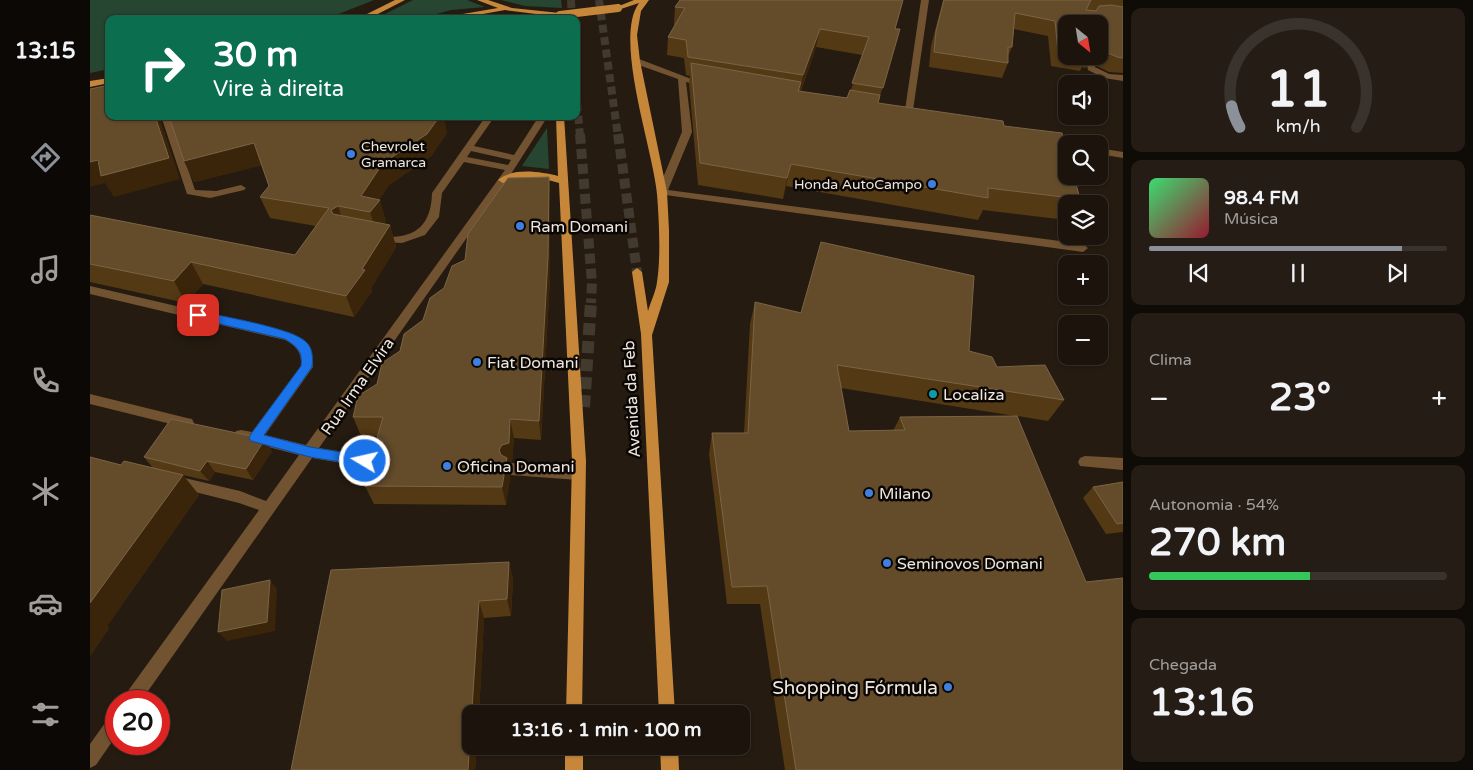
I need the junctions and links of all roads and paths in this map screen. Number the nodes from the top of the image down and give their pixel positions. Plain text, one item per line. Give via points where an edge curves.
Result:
1 (401, 0) edge
2 (481, 0) edge
3 (641, 0) edge
4 (645, 0) edge
5 (924, 0) edge
6 (509, 10) junction
7 (369, 15) edge
8 (469, 15) edge
9 (518, 15) edge
10 (636, 61) junction
11 (1090, 65) edge
12 (1123, 78) edge
13 (682, 79) junction
14 (105, 81) edge
15 (701, 82) edge
16 (90, 84) edge
17 (908, 117) edge
18 (166, 120) edge
19 (488, 120) edge
20 (541, 120) edge
21 (560, 120) edge
22 (469, 148) junction
23 (1108, 152) edge
24 (1123, 155) edge
25 (460, 158) junction
26 (516, 158) junction
27 (506, 174) junction
28 (564, 181) junction
29 (241, 188) dead end
30 (662, 192) junction
31 (370, 237) edge
32 (1083, 248) dead end
33 (637, 272) tunnel mouth
34 (90, 290) edge
35 (646, 336) junction
36 (90, 399) edge
37 (584, 407) tunnel mouth
38 (177, 421) junction
39 (203, 427) edge
40 (229, 432) edge
41 (166, 436) edge
42 (255, 438) junction
43 (310, 452) junction
44 (1085, 462) dead end
45 (383, 464) edge
46 (1123, 464) edge
47 (579, 468) junction
48 (512, 469) dead end
49 (158, 477) edge
50 (270, 508) junction
51 (139, 690) edge
52 (574, 705) edge
53 (666, 705) edge
54 (105, 738) edge
55 (574, 755) edge
56 (669, 755) edge
57 (90, 759) edge
58 (574, 770) edge
59 (670, 770) edge

1 - 7 main road
2 - 6 main road
3 - 6 main road, bridge via 618,8 560,15
4 - 10 main road, Avenida da Feb via 637,11 633,27
5 - 17 street
6 - 8 main road
6 - 9 main road
10 - 13 street
10 - 30 main road, Avenida da Feb
11 - 12 street via 1097,72
13 - 15 street
13 - 30 street via 687,132
14 - 16 main road
18 - 29 street via 192,192 210,195
19 - 22 street
20 - 26 street, Rua Irma Elvira
21 - 28 main road
22 - 25 street
22 - 26 street
23 - 24 street
25 - 27 street
25 - 31 street via 437,193 438,205 424,232 405,241
26 - 27 street, Rua Irma Elvira
27 - 28 main road via 541,174
27 - 43 street, Rua Irma Elvira
28 - 47 main road
30 - 32 street
30 - 35 main road, Avenida da Feb via 663,282
33 - 35 main road
34 - 42 street via 288,336 302,344 308,356 307,367
35 - 53 main road, Avenida da Feb
36 - 38 street
37 - 47 main road
38 - 39 street
38 - 41 street
40 - 42 street
42 - 43 street
43 - 45 street
43 - 50 street, Rua Irma Elvira
44 - 46 street
47 - 48 street
47 - 52 main road
49 - 50 street via 240,497
50 - 51 street, Rua Irma Elvira
54 - 57 street
55 - 58 main road
56 - 59 main road

